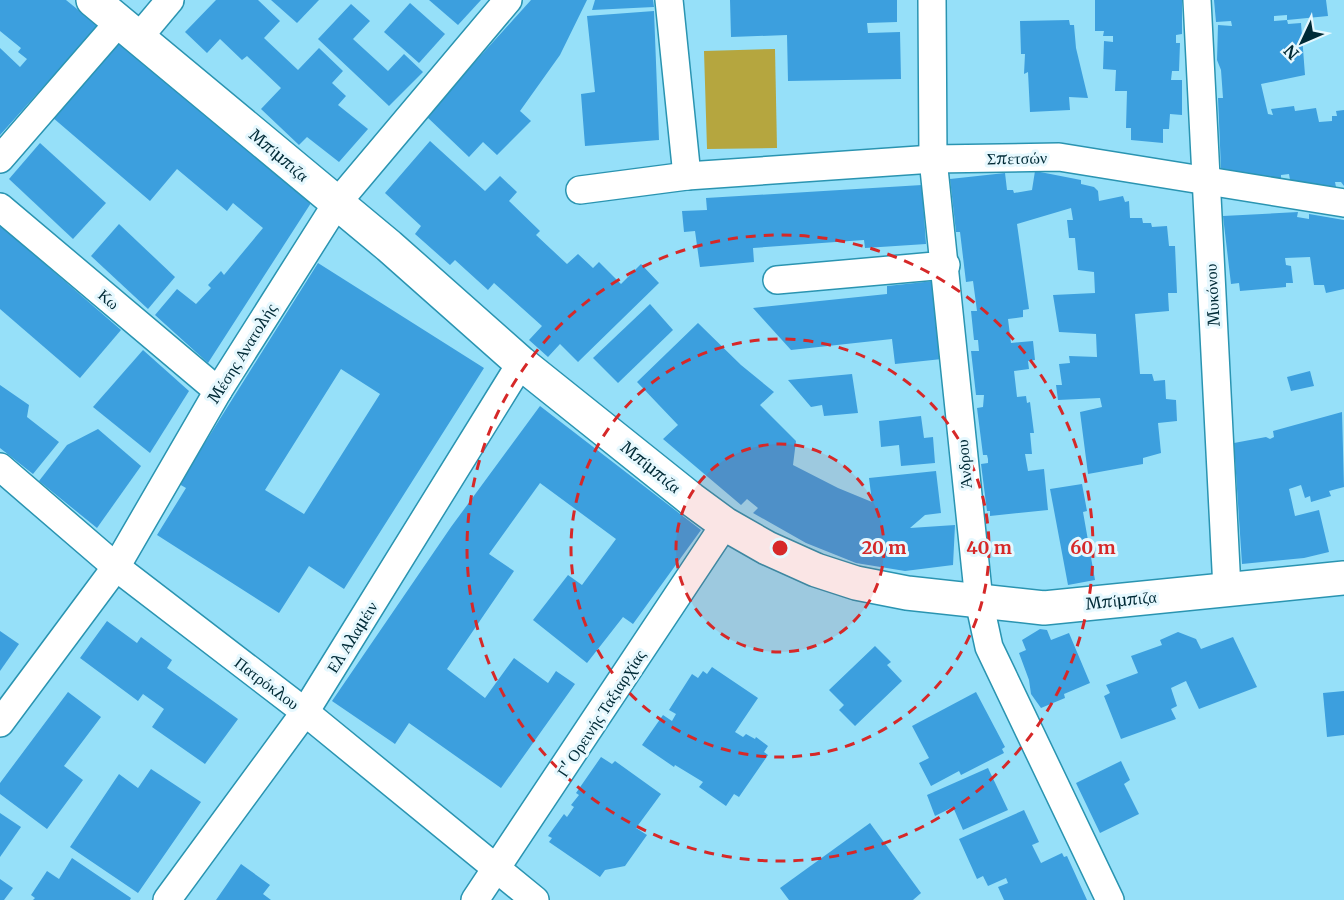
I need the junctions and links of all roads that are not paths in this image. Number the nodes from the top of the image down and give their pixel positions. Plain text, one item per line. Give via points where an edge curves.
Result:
1 (93, 0) edge
2 (170, 0) edge
3 (508, 0) edge
4 (669, 0) edge
5 (932, 0) edge
6 (1197, 0) edge
7 (129, 30) junction
8 (0, 159) edge
9 (933, 159) junction
10 (687, 176) junction
11 (1207, 182) junction
12 (580, 190) dead end
13 (337, 203) junction
14 (1344, 203) edge
15 (0, 207) edge
16 (946, 265) junction
17 (777, 280) dead end
18 (521, 363) junction
19 (218, 392) junction
20 (0, 467) edge
21 (725, 524) junction
22 (116, 567) junction
23 (1344, 578) edge
24 (1227, 589) junction
25 (979, 601) junction
26 (305, 712) junction
27 (0, 723) edge
28 (497, 870) junction
29 (167, 900) edge
30 (475, 900) edge
31 (535, 900) edge
32 (1110, 900) edge

1 - 7 street, Μπίμπιζα
2 - 7 street
3 - 13 street, Μέσης Ανατολής
4 - 10 street
5 - 9 street, Άνδρου
6 - 11 street, Μυκόνου
7 - 8 street
7 - 13 street, Μπίμπιζα
9 - 10 street, Σπετσών
9 - 11 street, Σπετσών via 1059,157
9 - 16 street, Άνδρου
10 - 12 street, Σπετσών
11 - 14 street, Σπετσών
11 - 24 street, Μυκόνου
13 - 18 street, Μπίμπιζα
13 - 19 street, Μέσης Ανατολής
15 - 19 street, Κω
16 - 17 street
16 - 25 street, Άνδρου
18 - 21 street, Μπίμπιζα
18 - 26 street, Ελ Αλαμέιν
19 - 22 street, Μέσης Ανατολής
20 - 22 street, Πατρόκλου
21 - 25 street, Μπίμπιζα via 806,566 856,583
21 - 28 street, Γ' Ορεινής Ταξιαρχίας
22 - 26 street, Πατρόκλου
22 - 27 street, Μέσης Ανατολής
23 - 24 street, Μπίμπιζα
24 - 25 street, Μπίμπιζα via 1044,608
25 - 32 street, Άνδρου via 989,647
26 - 28 street, Πατρόκλου
26 - 29 street, Ελ Αλαμέιν
28 - 30 street, Γ' Ορεινής Ταξιαρχίας
28 - 31 street, Πατρόκλου

